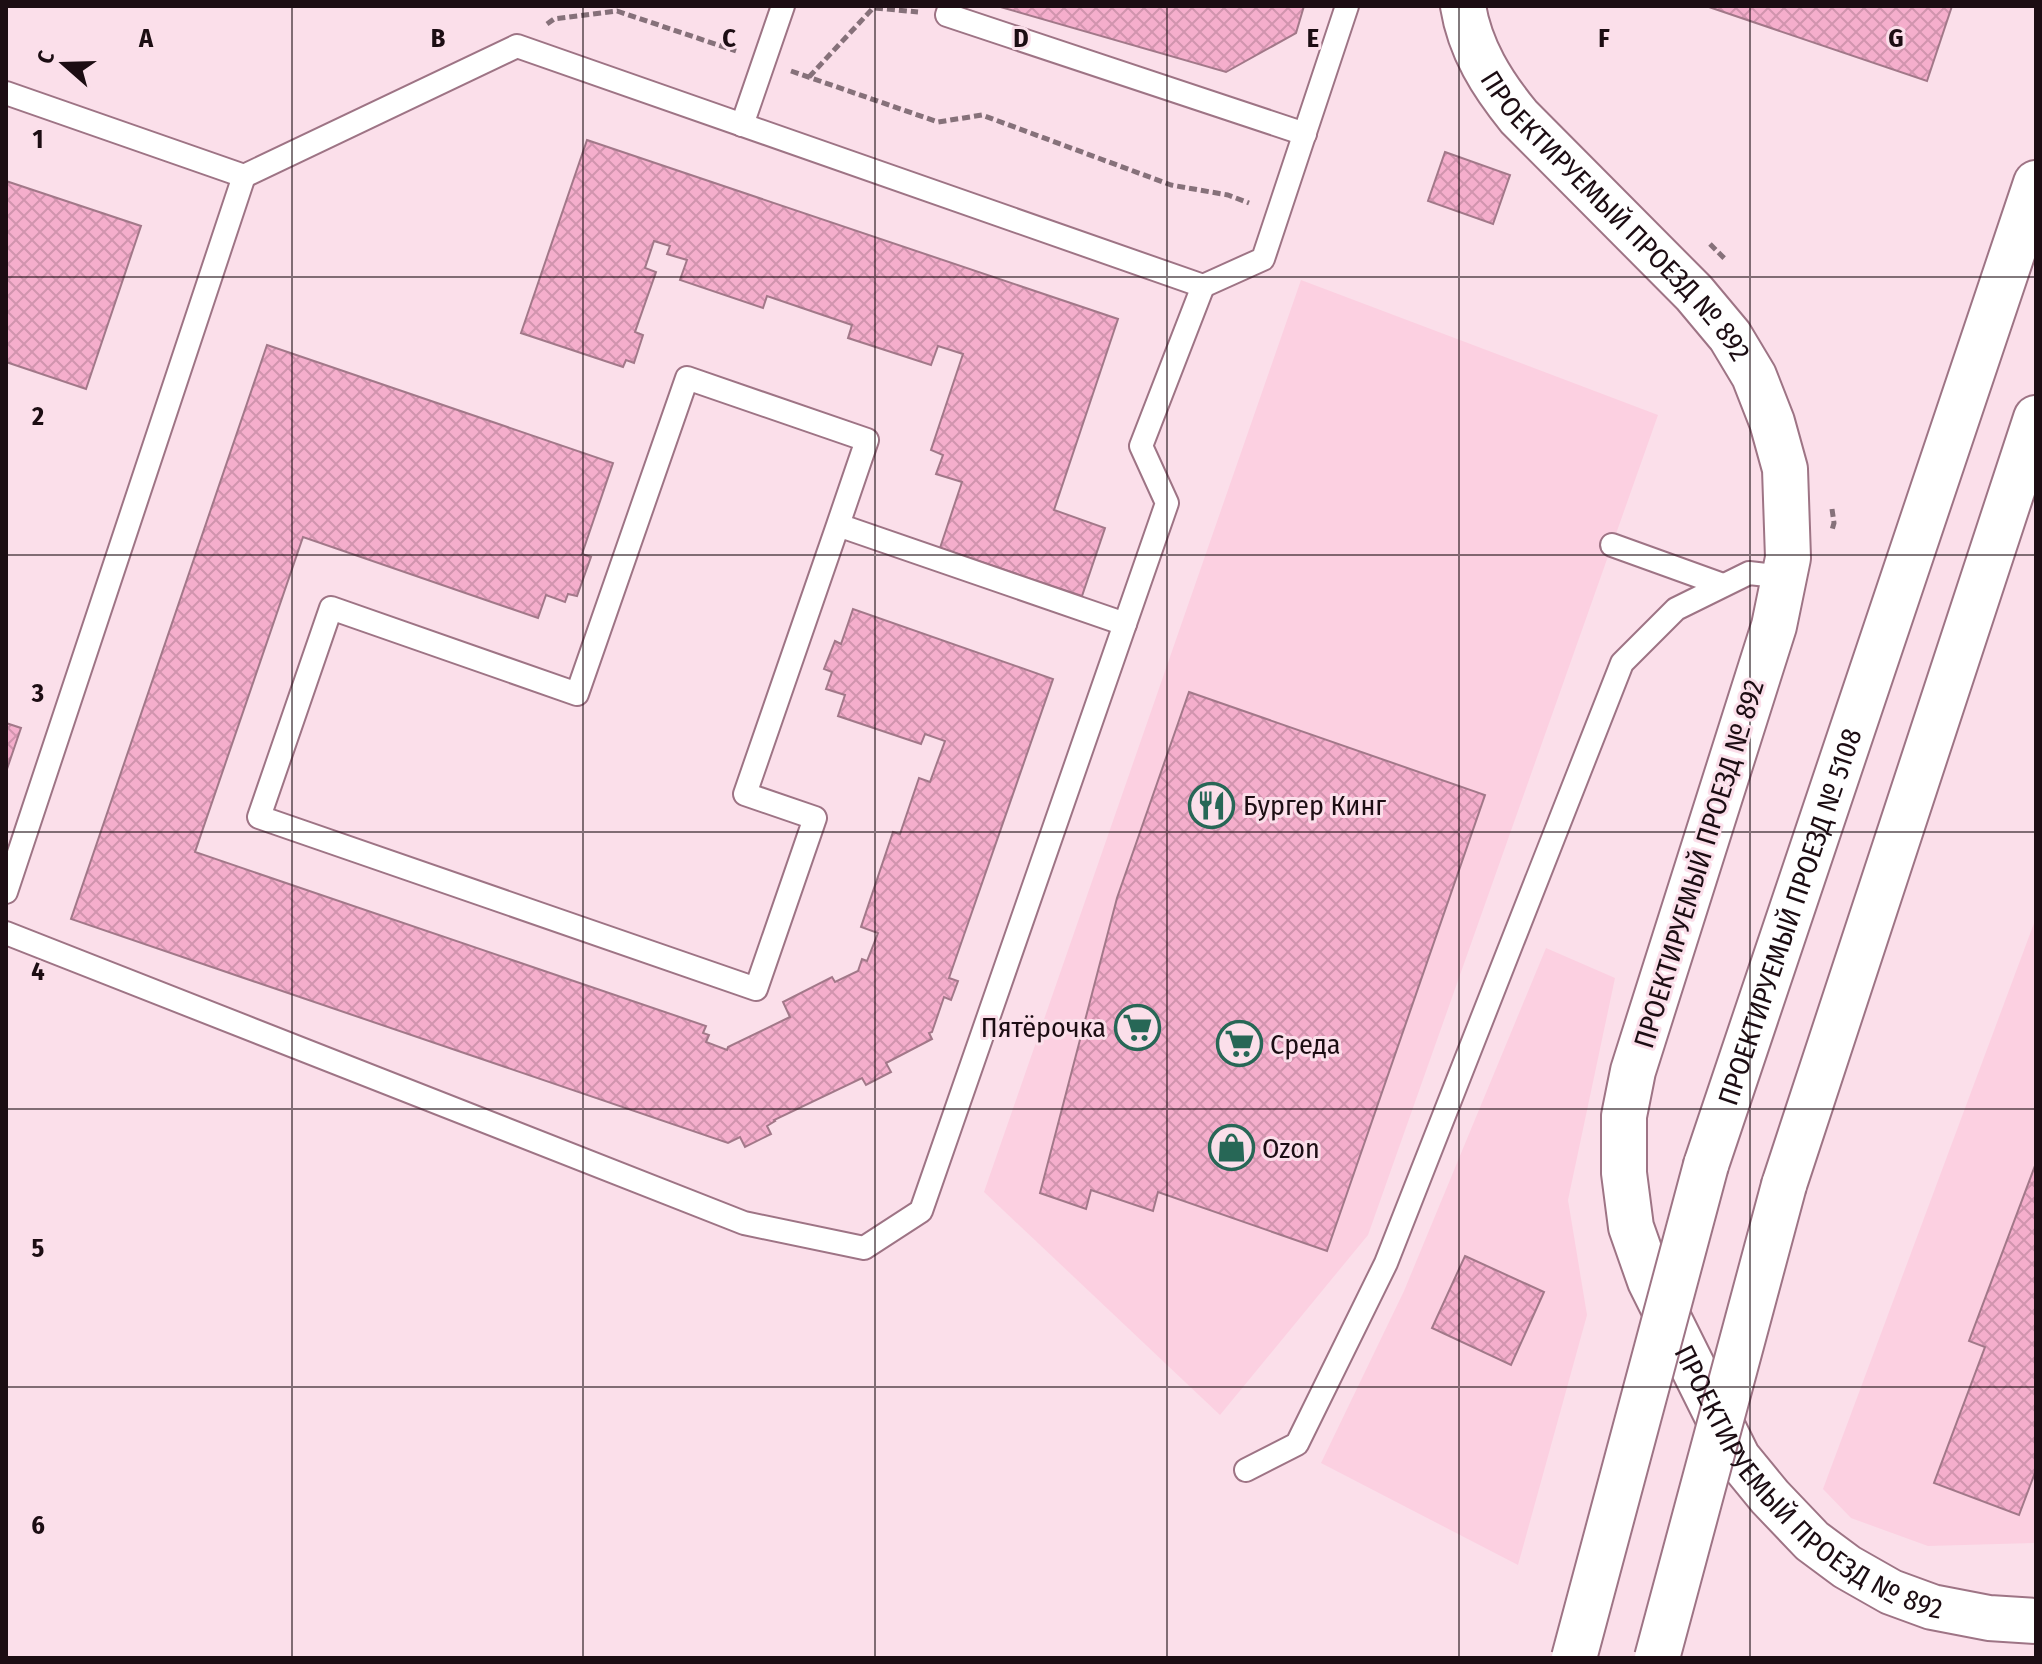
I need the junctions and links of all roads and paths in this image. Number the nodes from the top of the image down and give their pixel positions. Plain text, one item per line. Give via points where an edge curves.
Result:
1 (783, 6) edge
2 (1347, 6) edge
3 (1463, 6) edge
4 (875, 7) edge
5 (948, 11) edge
6 (517, 46) junction
7 (764, 61) junction
8 (809, 77) junction
9 (6, 93) edge
10 (742, 125) junction
11 (1305, 134) junction
12 (244, 176) junction
13 (2036, 183) edge
14 (1278, 213) junction
15 (1203, 286) junction
16 (2036, 418) edge
17 (838, 525) junction
18 (1612, 545) dead end
19 (1785, 577) junction
20 (1723, 585) junction
21 (1125, 624) junction
22 (6, 892) edge
23 (6, 933) edge
24 (1246, 1470) dead end
25 (2036, 1621) edge
26 (1574, 1658) edge
27 (1657, 1658) edge

1 - 7 lane
2 - 11 lane
3 - 19 main road, ПРОЕКТИРУЕМЫЙ ПРОЕЗД № 892 via 1476,52 1519,117 1694,293 1754,376 1785,469
4 - 5 path
4 - 8 path
5 - 11 lane
6 - 7 path via 554,19 617,11
6 - 10 lane
6 - 12 lane
7 - 8 path
7 - 10 lane
8 - 14 path via 938,122 982,115 1171,185 1228,195
9 - 12 lane
10 - 15 lane
11 - 14 lane
12 - 22 lane
13 - 26 main road, ПРОЕКТИРУЕМЫЙ ПРОЕЗД № 5108, bridge via 1706,1165
14 - 15 lane via 1263,259
15 - 21 lane via 1141,446 1167,503
16 - 27 main road, bridge via 1784,1185
17 - 17 lane via 745,794 815,818 756,989 259,817 331,608 577,694 687,378 867,440
17 - 21 lane
18 - 20 lane
19 - 20 lane via 1749,573
19 - 25 main road, ПРОЕКТИРУЕМЫЙ ПРОЕЗД № 892 via 1633,1071 1624,1116 1631,1227 1650,1281 1738,1458 1812,1541 1891,1592 1932,1607
20 - 24 lane via 1676,609 1622,663 1386,1263 1297,1444
21 - 23 lane via 921,1211 864,1248 744,1223

